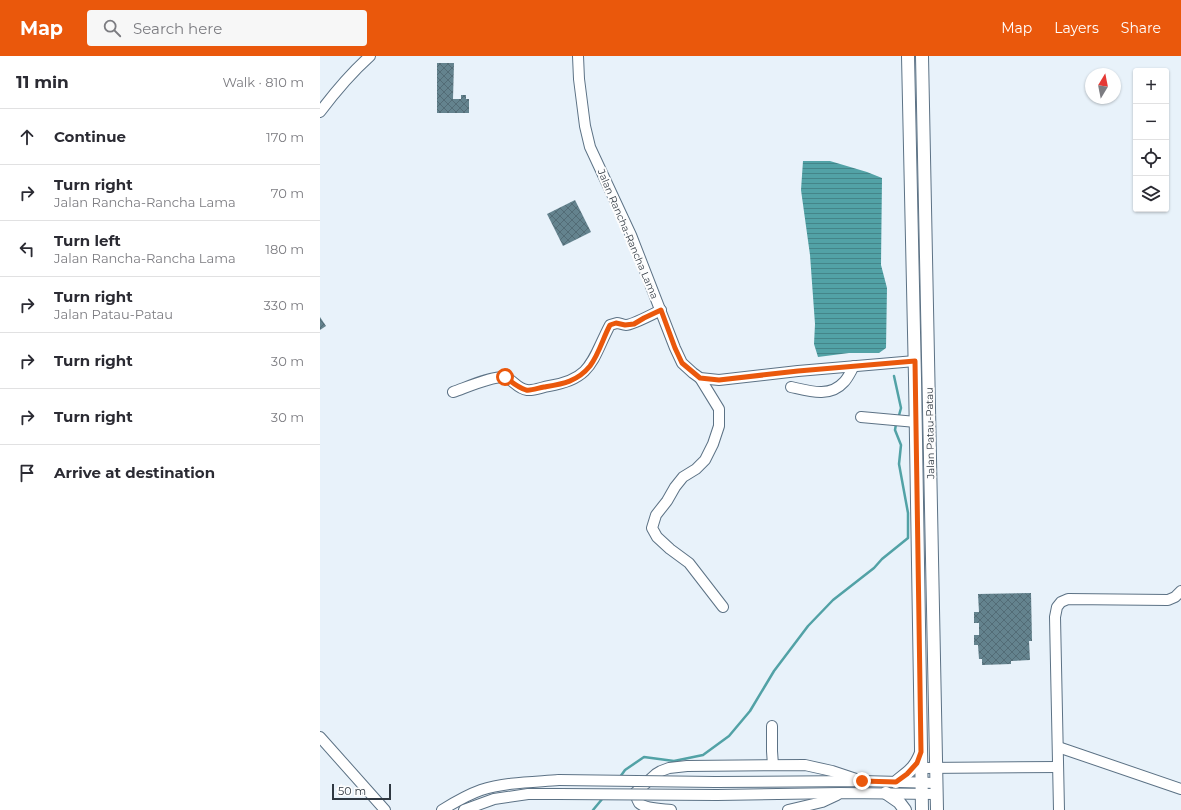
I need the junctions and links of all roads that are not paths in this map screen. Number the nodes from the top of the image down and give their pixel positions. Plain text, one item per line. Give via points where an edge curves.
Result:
1 (370, 56) edge
2 (578, 56) edge
3 (908, 56) edge
4 (922, 56) edge
5 (320, 112) edge
6 (661, 310) junction
7 (915, 361) junction
8 (854, 366) junction
9 (700, 378) junction
10 (791, 387) dead end
11 (453, 392) dead end
12 (861, 417) dead end
13 (916, 422) junction
14 (1181, 591) edge
15 (723, 607) dead end
16 (772, 726) dead end
17 (320, 738) edge
18 (1058, 747) junction
19 (921, 752) junction
20 (774, 765) junction
21 (1058, 767) junction
22 (922, 768) junction
23 (937, 769) junction
24 (862, 781) junction
25 (896, 782) junction
26 (922, 788) junction
27 (937, 789) junction
28 (1181, 789) edge
29 (840, 793) junction
30 (886, 793) junction
31 (385, 810) edge
32 (442, 810) edge
33 (464, 810) edge
34 (671, 810) edge
35 (788, 810) edge
36 (905, 810) edge
37 (922, 810) edge
38 (937, 810) edge
39 (1059, 810) edge

1 - 5 street via 355,69
2 - 6 street, Jalan Rancha-Rancha Lama via 585,126 590,147 631,235
3 - 7 main road, Jalan Patau-Patau
4 - 23 main road, Jalan Patau-Patau
6 - 9 street, Jalan Rancha-Rancha Lama via 682,363
6 - 11 street via 634,324 610,325 590,366 581,375 567,382 528,390 518,387 505,377 496,377
7 - 8 street
7 - 13 main road, Jalan Patau-Patau
8 - 9 street via 719,380
8 - 10 street via 836,389 815,392
9 - 15 street, Jalan Rancha-Rancha Lama via 719,409 719,426 705,460 675,487 656,515 652,528 657,537 688,563
12 - 13 street
13 - 19 main road, Jalan Patau-Patau
14 - 18 street via 1168,600 1068,598 1061,602 1055,617
16 - 20 street
17 - 31 street
18 - 21 street
18 - 28 street
19 - 22 main road, Jalan Patau-Patau
19 - 25 main road via 917,763
20 - 24 street via 805,765
20 - 34 street via 669,768 656,774 635,794 638,802 643,805
21 - 23 street
21 - 39 street
22 - 23 street
22 - 26 main road, Jalan Patau-Patau
23 - 27 main road, Jalan Patau-Patau
24 - 25 street
24 - 32 street, bridge via 559,780 512,784 482,790
25 - 26 street
26 - 27 street
26 - 30 street
26 - 37 main road, Jalan Patau-Patau
27 - 38 main road, Jalan Patau-Patau
29 - 30 street
29 - 33 street, bridge via 528,794 494,799
29 - 35 street via 822,802
30 - 36 main road

